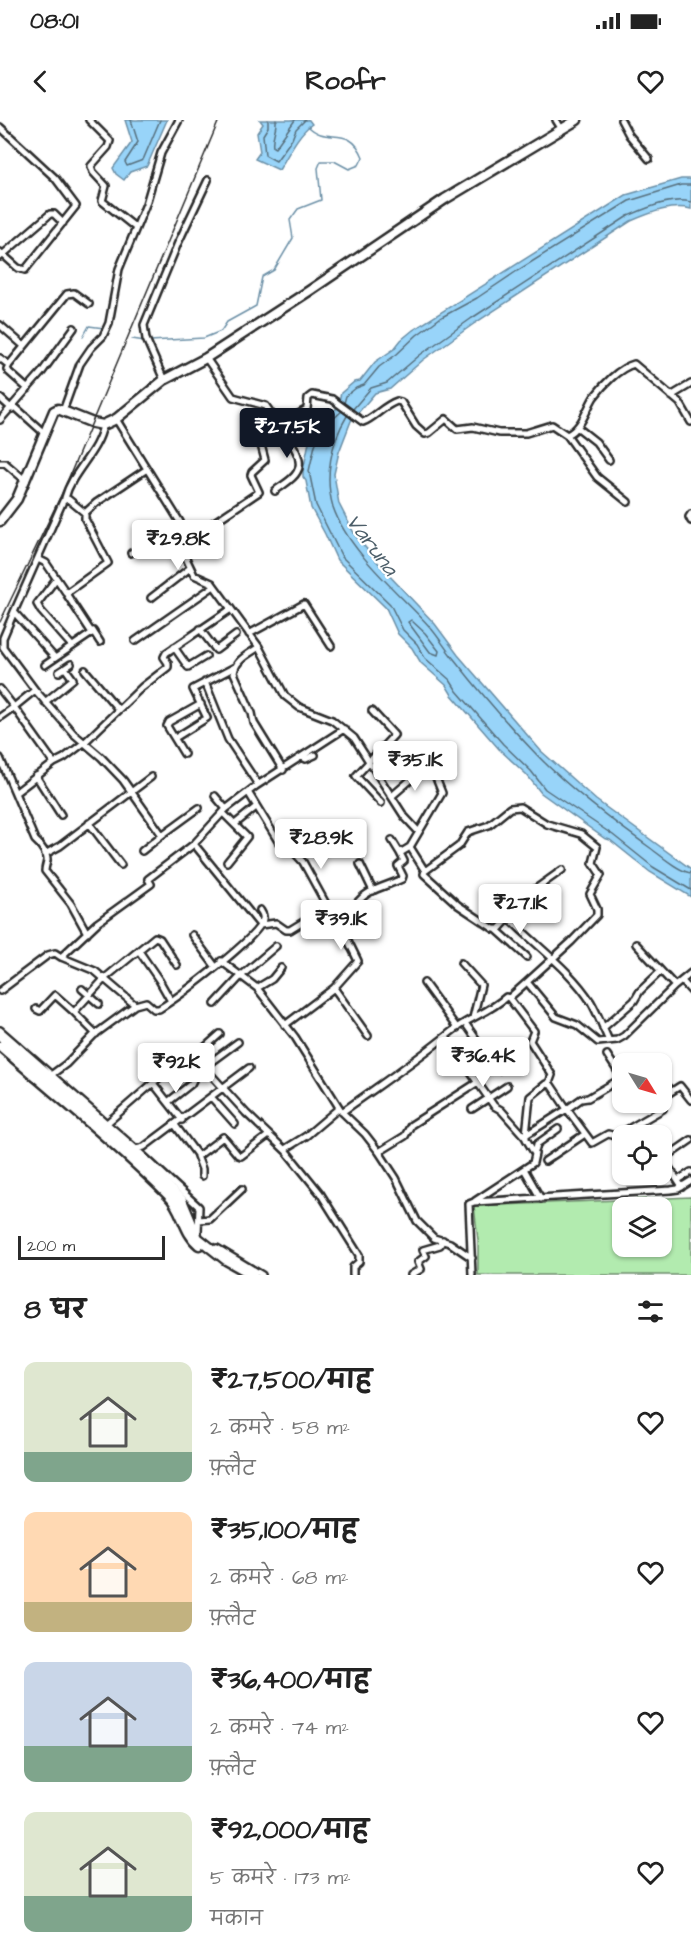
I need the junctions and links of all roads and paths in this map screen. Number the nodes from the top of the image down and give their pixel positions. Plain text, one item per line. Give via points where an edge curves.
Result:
1 (89, 120) edge
2 (179, 120) edge
3 (577, 120) edge
4 (621, 120) edge
5 (559, 124) edge
6 (0, 126) edge
7 (649, 159) dead end
8 (208, 180) dead end
9 (63, 223) junction
10 (136, 228) junction
11 (1, 255) edge
12 (89, 304) dead end
13 (0, 325) edge
14 (74, 328) dead end
15 (24, 346) junction
16 (0, 358) edge
17 (206, 358) junction
18 (9, 365) junction
19 (164, 380) junction
20 (691, 384) edge
21 (28, 389) junction
22 (671, 396) junction
23 (0, 398) edge
24 (13, 408) junction
25 (63, 411) junction
26 (116, 419) junction
27 (0, 420) edge
28 (691, 422) edge
29 (104, 424) junction
30 (279, 425) junction
31 (578, 427) junction
32 (44, 434) junction
33 (567, 435) junction
34 (261, 445) dead end
35 (609, 460) dead end
36 (0, 463) edge
37 (147, 469) junction
38 (26, 481) junction
39 (275, 491) dead end
40 (65, 498) junction
41 (628, 502) dead end
42 (85, 513) junction
43 (691, 514) edge
44 (0, 521) edge
45 (691, 521) edge
46 (180, 526) junction
47 (175, 532) junction
48 (131, 553) dead end
49 (38, 559) junction
50 (190, 568) junction
51 (56, 579) junction
52 (214, 586) junction
53 (67, 594) junction
54 (151, 598) dead end
55 (231, 609) junction
56 (14, 612) junction
57 (200, 629) junction
58 (92, 631) junction
59 (249, 634) junction
60 (236, 635) dead end
61 (135, 641) dead end
62 (100, 642) dead end
63 (1, 644) edge
64 (72, 646) junction
65 (331, 646) dead end
66 (174, 647) junction
67 (259, 648) junction
68 (206, 656) dead end
69 (55, 658) junction
70 (45, 665) dead end
71 (235, 667) junction
72 (85, 670) dead end
73 (59, 672) dead end
74 (205, 682) junction
75 (0, 688) edge
76 (35, 690) junction
77 (45, 702) junction
78 (201, 704) junction
79 (14, 707) junction
80 (118, 709) junction
81 (372, 711) dead end
82 (0, 717) edge
83 (344, 729) junction
84 (175, 738) junction
85 (85, 742) junction
86 (184, 754) dead end
87 (315, 755) dead end
88 (302, 757) junction
89 (0, 758) edge
90 (370, 762) junction
91 (54, 763) junction
92 (283, 770) junction
93 (422, 770) dead end
94 (434, 773) dead end
95 (36, 776) junction
96 (151, 777) dead end
97 (256, 786) junction
98 (131, 792) junction
99 (248, 792) junction
100 (15, 793) junction
101 (215, 796) dead end
102 (392, 796) junction
103 (381, 803) dead end
104 (256, 807) junction
105 (199, 808) dead end
106 (224, 811) junction
107 (61, 815) dead end
108 (89, 823) junction
109 (235, 824) junction
110 (418, 831) junction
111 (162, 835) junction
112 (392, 840) dead end
113 (194, 844) junction
114 (410, 847) junction
115 (142, 851) dead end
116 (400, 853) junction
117 (45, 854) junction
118 (226, 862) dead end
119 (360, 864) dead end
120 (121, 865) dead end
121 (562, 870) dead end
122 (425, 871) junction
123 (373, 891) junction
124 (260, 910) dead end
125 (334, 912) junction
126 (509, 918) junction
127 (260, 925) junction
128 (497, 930) junction
129 (87, 933) junction
130 (192, 935) dead end
131 (636, 944) dead end
132 (276, 946) dead end
133 (139, 951) junction
134 (61, 957) junction
135 (527, 957) dead end
136 (553, 959) junction
137 (221, 961) junction
138 (461, 963) dead end
139 (177, 965) dead end
140 (215, 966) junction
141 (281, 968) dead end
142 (661, 971) junction
143 (691, 973) edge
144 (241, 976) junction
145 (105, 978) junction
146 (682, 981) junction
147 (527, 982) junction
148 (424, 983) dead end
149 (675, 986) junction
150 (1, 988) edge
151 (82, 988) dead end
152 (257, 988) junction
153 (334, 988) junction
154 (691, 991) edge
155 (89, 995) junction
156 (509, 998) junction
157 (171, 1001) junction
158 (99, 1004) dead end
159 (215, 1004) dead end
160 (135, 1005) junction
161 (36, 1009) dead end
162 (74, 1012) junction
163 (473, 1018) junction
164 (465, 1023) junction
165 (285, 1025) junction
166 (457, 1028) junction
167 (603, 1028) junction
168 (0, 1030) edge
169 (96, 1034) junction
170 (220, 1034) dead end
171 (0, 1036) edge
172 (368, 1036) dead end
173 (446, 1037) junction
174 (609, 1041) junction
175 (238, 1042) dead end
176 (0, 1046) edge
177 (607, 1055) dead end
178 (194, 1057) junction
179 (204, 1067) junction
180 (249, 1068) dead end
181 (498, 1070) dead end
182 (51, 1075) junction
183 (478, 1082) junction
184 (153, 1083) junction
185 (549, 1083) junction
186 (691, 1083) edge
187 (507, 1086) dead end
188 (224, 1088) junction
189 (684, 1088) junction
190 (672, 1091) edge
191 (212, 1098) junction
192 (489, 1098) junction
193 (691, 1100) edge
194 (168, 1102) junction
195 (567, 1108) junction
196 (472, 1109) dead end
197 (340, 1110) junction
198 (655, 1113) edge
199 (182, 1120) junction
200 (107, 1123) junction
201 (235, 1124) dead end
202 (175, 1125) junction
203 (558, 1129) dead end
204 (269, 1134) junction
205 (585, 1134) junction
206 (526, 1136) junction
207 (691, 1140) edge
208 (136, 1149) junction
209 (285, 1149) junction
210 (379, 1152) junction
211 (672, 1152) edge
212 (535, 1154) junction
213 (197, 1156) junction
214 (545, 1161) dead end
215 (524, 1169) junction
216 (672, 1172) edge
217 (691, 1172) edge
218 (202, 1176) dead end
219 (678, 1180) junction
220 (691, 1181) edge
221 (682, 1187) junction
222 (242, 1189) dead end
223 (541, 1199) junction
224 (474, 1202) junction
225 (185, 1214) junction
226 (200, 1220) junction
227 (193, 1236) junction
228 (443, 1240) junction
229 (472, 1258) junction
230 (241, 1275) edge
231 (253, 1275) edge
232 (261, 1275) edge
233 (353, 1275) edge
234 (411, 1275) edge
235 (472, 1275) edge

1 - 10 street via 110,141 91,166 106,186 102,201
2 - 10 street via 161,153
3 - 5 street
4 - 7 street
5 - 17 street
6 - 9 street via 55,178 75,203 75,209
8 - 19 street via 144,326
9 - 11 street via 50,214
9 - 11 street via 25,270
10 - 25 street via 119,268 109,323 81,364
12 - 15 street via 74,293 67,294
13 - 15 street
14 - 21 street
15 - 18 street
16 - 18 street
17 - 19 street
17 - 30 street via 228,393 266,406
18 - 21 street via 9,372
19 - 26 street
20 - 22 street
21 - 24 street
22 - 28 street
22 - 31 street via 630,364 603,386
23 - 24 street
24 - 27 street
24 - 32 street
25 - 29 street
25 - 32 street via 54,411
26 - 29 street
26 - 37 street
29 - 40 street
30 - 33 street via 307,409 310,396 329,398 363,422 380,409 401,402 425,434 446,419 457,429 526,433 552,425
30 - 39 street via 300,464 298,472
31 - 33 street
31 - 35 street
32 - 38 street
33 - 41 street via 597,477
34 - 46 street via 265,460 251,475 259,492 195,535
36 - 38 street
37 - 42 street
37 - 46 street
38 - 44 street
40 - 42 street
40 - 49 street
42 - 53 street via 108,563
43 - 45 street
46 - 47 street
47 - 48 street via 168,532
47 - 50 street
49 - 51 street
49 - 56 street
50 - 52 street via 197,578 209,580
50 - 54 street
51 - 53 street
51 - 64 street via 37,604
52 - 55 street
52 - 61 street
53 - 58 street
55 - 57 street
55 - 59 street
56 - 63 street
56 - 69 street
57 - 60 street via 216,650
57 - 66 street
58 - 62 street
58 - 64 street
59 - 65 street via 304,604
59 - 67 street
63 - 76 street
64 - 69 street
66 - 68 street via 188,667
66 - 80 street via 164,655 168,667
67 - 71 street
67 - 83 street via 285,696
69 - 70 street
71 - 74 street
71 - 92 street via 254,723
72 - 80 street
73 - 77 street via 68,666 73,679
74 - 78 street via 193,689
74 - 97 street via 228,739
75 - 79 street
76 - 77 street
76 - 79 street
77 - 85 street
78 - 84 street via 207,718
78 - 84 street via 168,724
79 - 82 street
79 - 91 street
80 - 85 street
81 - 90 street via 394,735
83 - 88 street
83 - 90 street
84 - 86 street
85 - 91 street
85 - 98 street
87 - 88 street
88 - 92 street
89 - 100 street
90 - 102 street
90 - 103 street via 356,777
91 - 95 street
92 - 97 street
93 - 102 street
94 - 110 street via 442,793
95 - 100 street
95 - 107 street
96 - 98 street
97 - 99 street
98 - 108 street
98 - 111 street
99 - 104 street
99 - 106 street
100 - 117 street
101 - 106 street
102 - 110 street
104 - 109 street
104 - 125 street via 281,846 303,862
105 - 111 street
106 - 109 street
106 - 113 street
108 - 117 street
108 - 120 street
109 - 118 street via 247,837
110 - 114 street
111 - 115 street
112 - 116 street
113 - 127 street
113 - 129 street via 148,879 152,884
114 - 116 street
114 - 122 street
116 - 123 street via 404,861 398,867 402,878
117 - 129 street via 45,871 71,904
119 - 123 street
121 - 126 street via 536,888
122 - 128 street via 425,876 458,905
122 - 136 street via 459,846 468,832 489,825 513,807 523,808 549,825 581,834 597,847 593,863 601,875 590,894 597,912
123 - 125 street via 349,909
124 - 127 street
125 - 127 street via 313,916 288,930 276,923
125 - 153 street via 358,961
126 - 128 street
126 - 136 street
127 - 137 street
128 - 135 street
129 - 134 street
130 - 140 street
131 - 142 street
132 - 144 street
133 - 139 street via 158,938
133 - 145 street
133 - 157 street
134 - 145 street
134 - 150 street via 55,953 48,955
136 - 147 street
136 - 167 street via 590,1001
137 - 140 street
137 - 144 street
138 - 163 street via 481,985
140 - 157 street
141 - 152 street
142 - 149 street
142 - 167 street
143 - 146 street
144 - 152 street
144 - 159 street
145 - 155 street
145 - 160 street
146 - 149 street
146 - 154 street
147 - 156 street
147 - 174 street via 556,1017 577,1024 598,1042
148 - 166 street
149 - 174 street via 624,1036
151 - 155 street
152 - 165 street
153 - 165 street
153 - 172 street
155 - 158 street
155 - 162 street
156 - 163 street
156 - 185 street via 534,1031 530,1041 552,1075
157 - 160 street via 159,1009 146,1002
160 - 169 street
161 - 162 street via 40,1011 56,995
162 - 169 street
163 - 164 street
164 - 166 street
164 - 181 street
165 - 197 street
166 - 173 street
167 - 174 street
168 - 182 street
169 - 182 street
170 - 178 street
171 - 225 street via 129,1149 182,1200
173 - 183 street
173 - 197 street
175 - 179 street
176 - 225 street via 130,1159
177 - 195 street via 622,1078
178 - 179 street
178 - 184 street via 185,1052
179 - 188 street
179 - 194 street via 191,1084
180 - 188 street
182 - 200 street
183 - 192 street
183 - 210 street via 411,1125 405,1136
184 - 194 street
184 - 200 street
185 - 195 street
185 - 206 street via 531,1095
186 - 189 street
187 - 192 street
188 - 191 street
188 - 204 street
189 - 190 street
189 - 193 street
191 - 199 street
191 - 201 street
192 - 196 street
192 - 206 street
194 - 199 street
195 - 205 street
195 - 206 street
197 - 209 street
197 - 210 street
198 - 205 street via 616,1136 608,1134 592,1143
199 - 202 street
200 - 208 street
202 - 208 street
202 - 213 street
203 - 212 street via 537,1144
204 - 209 street
204 - 213 street via 241,1156 223,1137
205 - 214 street
206 - 212 street
207 - 211 street
208 - 226 street via 198,1205
209 - 233 street via 359,1255
210 - 228 street via 417,1221 434,1238
212 - 215 street via 533,1163
213 - 218 street
215 - 223 street
215 - 224 street
216 - 219 street
217 - 219 street
219 - 221 street
220 - 221 street
221 - 223 street
222 - 226 street via 210,1219
223 - 224 street
224 - 229 street via 469,1204
225 - 227 street
226 - 232 street via 198,1232 203,1240
227 - 230 street
227 - 231 street
228 - 229 street
228 - 234 street via 440,1245 423,1250 426,1256 418,1262 421,1269
229 - 235 street

